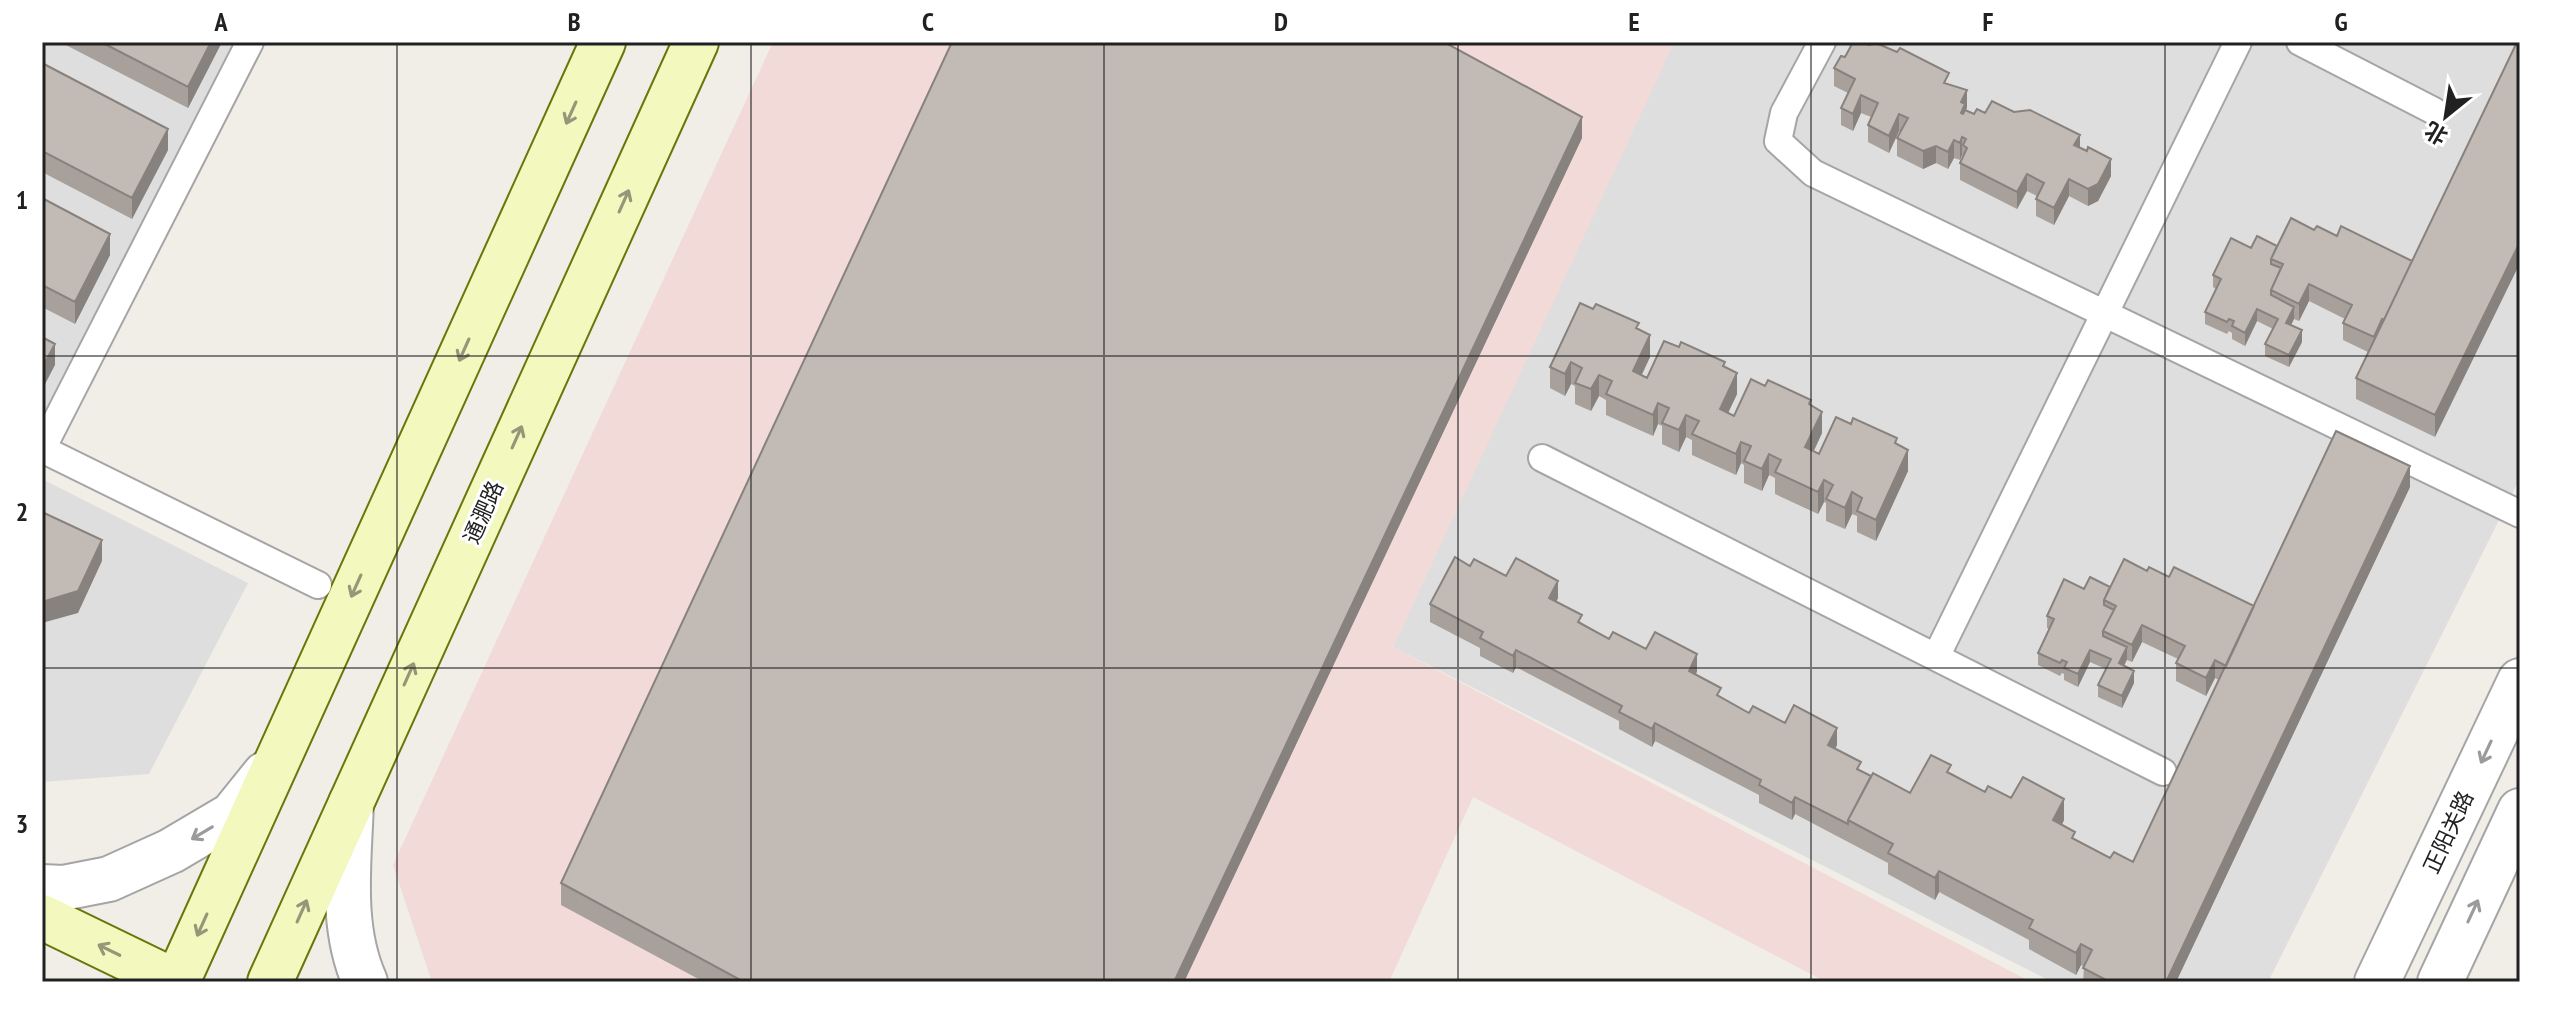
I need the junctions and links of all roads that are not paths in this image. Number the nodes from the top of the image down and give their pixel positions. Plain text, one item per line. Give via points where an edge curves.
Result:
1 (250, 42) edge
2 (603, 42) edge
3 (696, 42) edge
4 (1822, 42) edge
5 (2238, 42) edge
6 (2300, 42) edge
7 (2434, 111) dead end
8 (42, 449) edge
9 (1542, 458) dead end
10 (2520, 514) edge
11 (318, 585) dead end
12 (1936, 657) junction
13 (2520, 681) edge
14 (277, 760) junction
15 (2163, 772) dead end
16 (352, 802) junction
17 (2520, 811) edge
18 (42, 887) edge
19 (42, 917) edge
20 (177, 982) edge
21 (270, 982) edge
22 (365, 982) edge
23 (2377, 982) edge
24 (2440, 982) edge

1 - 8 lane
2 -> 14 main road
16 -> 3 main road, 通淝路
4 - 10 lane via 1784,113 1778,141 1813,173
5 - 12 lane
6 - 7 lane
8 - 11 lane
9 - 12 lane
12 - 15 lane
13 -> 23 street, 正阳关路
14 -> 18 street via 232,815 171,851 109,879
14 -> 20 main road
21 -> 16 main road, 通淝路
16 - 22 street via 348,898 355,961
24 -> 17 street
20 -> 19 main road

